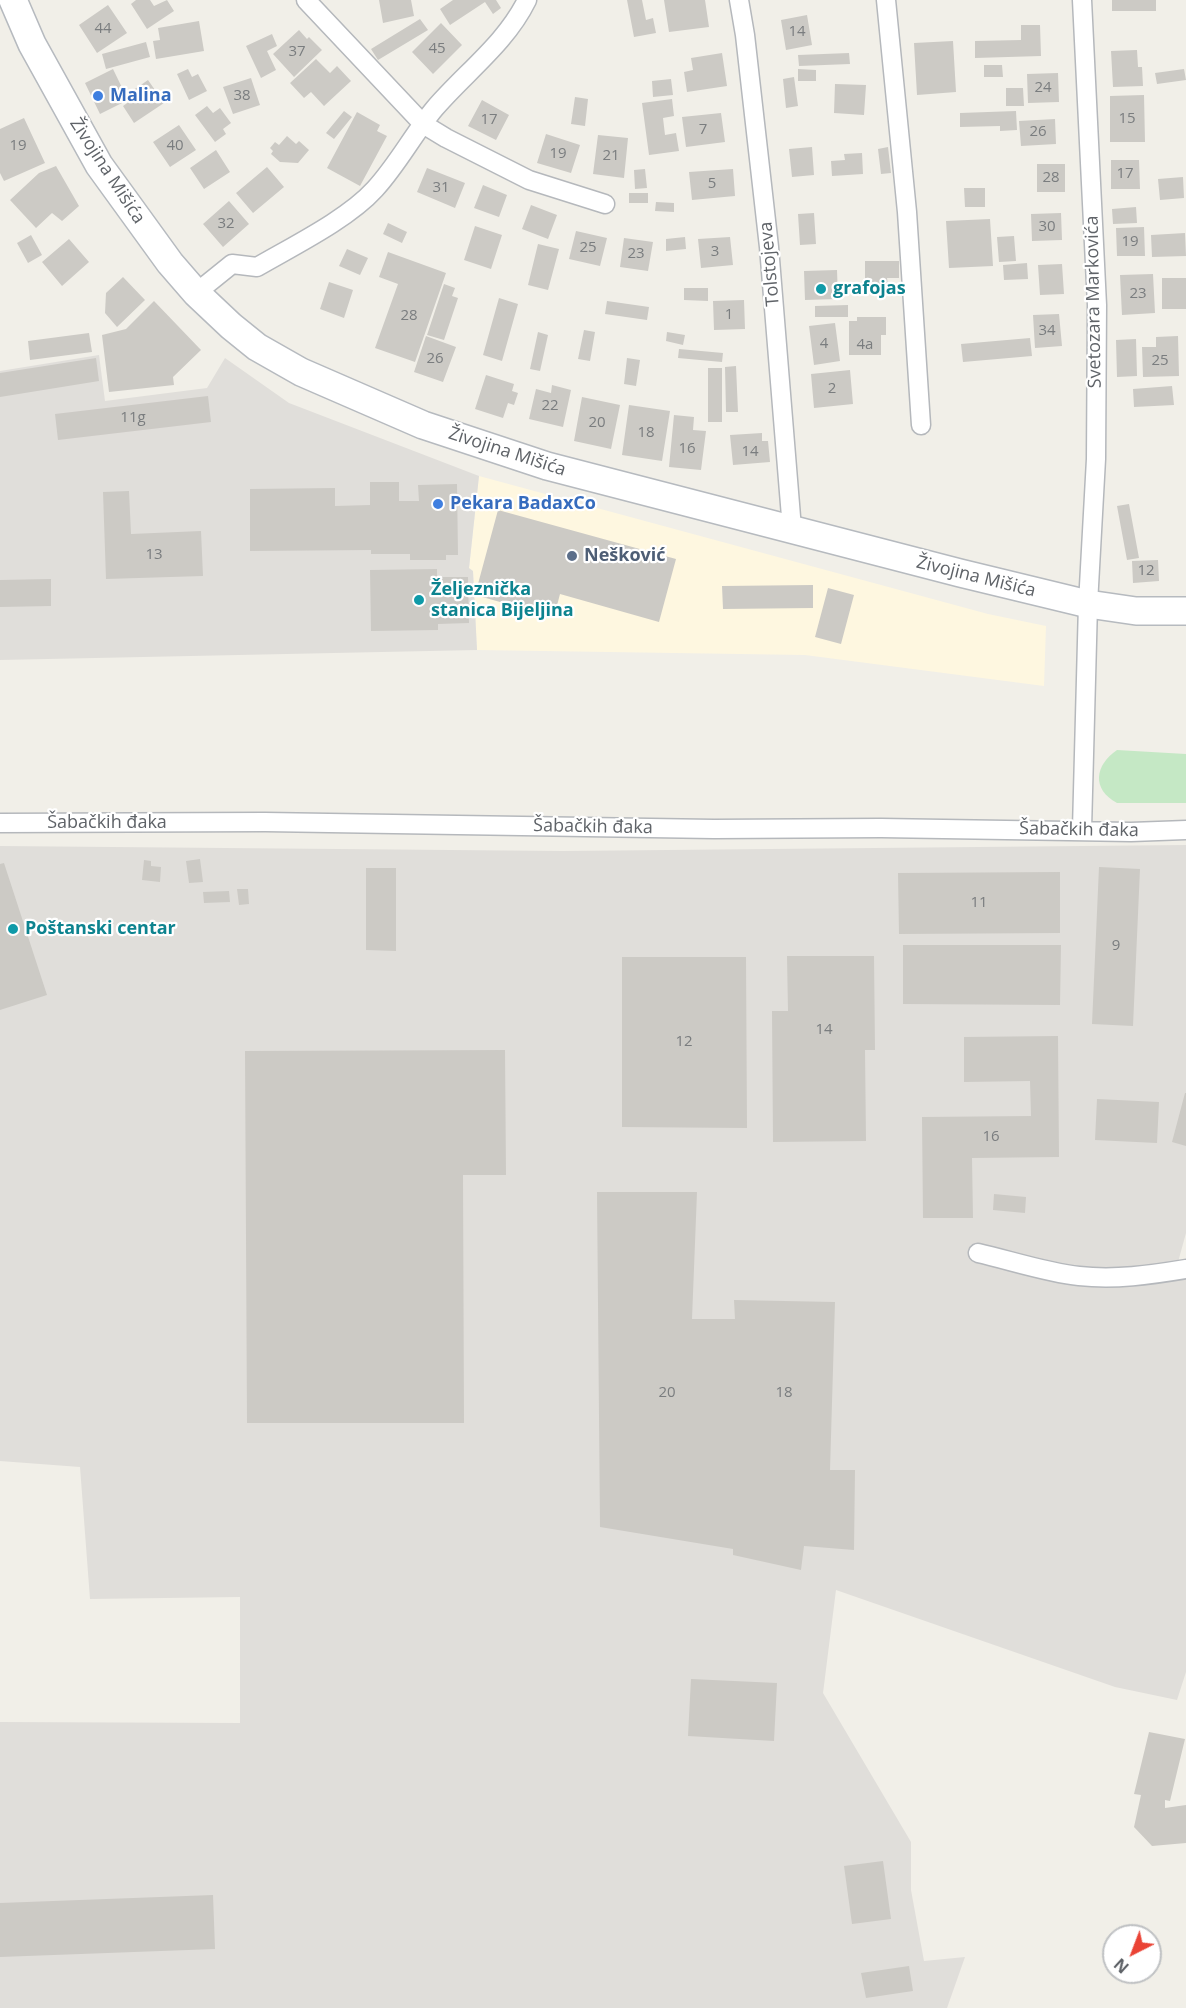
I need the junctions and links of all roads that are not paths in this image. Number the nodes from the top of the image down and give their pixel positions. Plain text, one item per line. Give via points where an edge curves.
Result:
1 (13, 0) edge
2 (306, 0) edge
3 (527, 0) edge
4 (739, 0) edge
5 (886, 0) edge
6 (1082, 0) edge
7 (423, 124) junction
8 (605, 204) dead end
9 (196, 293) junction
10 (921, 425) dead end
11 (792, 529) junction
12 (1088, 604) junction
13 (1186, 611) edge
14 (0, 823) edge
15 (1082, 829) junction
16 (1186, 830) edge
17 (978, 1253) dead end
18 (1186, 1269) edge

1 - 9 main road, Živojina Mišića via 32,44 99,165
2 - 7 street
3 - 7 street via 519,17
4 - 11 street, Tolstojeva via 769,247
5 - 10 street via 907,212
6 - 12 street, Svetozara Markovića via 1097,305 1096,459
7 - 8 street via 529,180
7 - 9 street via 376,188 357,206 257,267 232,264
9 - 11 main road, Živojina Mišića via 257,347 302,372 423,425 547,466
11 - 12 main road, Živojina Mišića
12 - 13 main road, Živojina Mišića via 1136,611
12 - 15 street, Svetozara Markovića
14 - 15 street, Šabačkih đaka
15 - 16 street, Šabačkih đaka
17 - 18 street via 1076,1276 1145,1276

